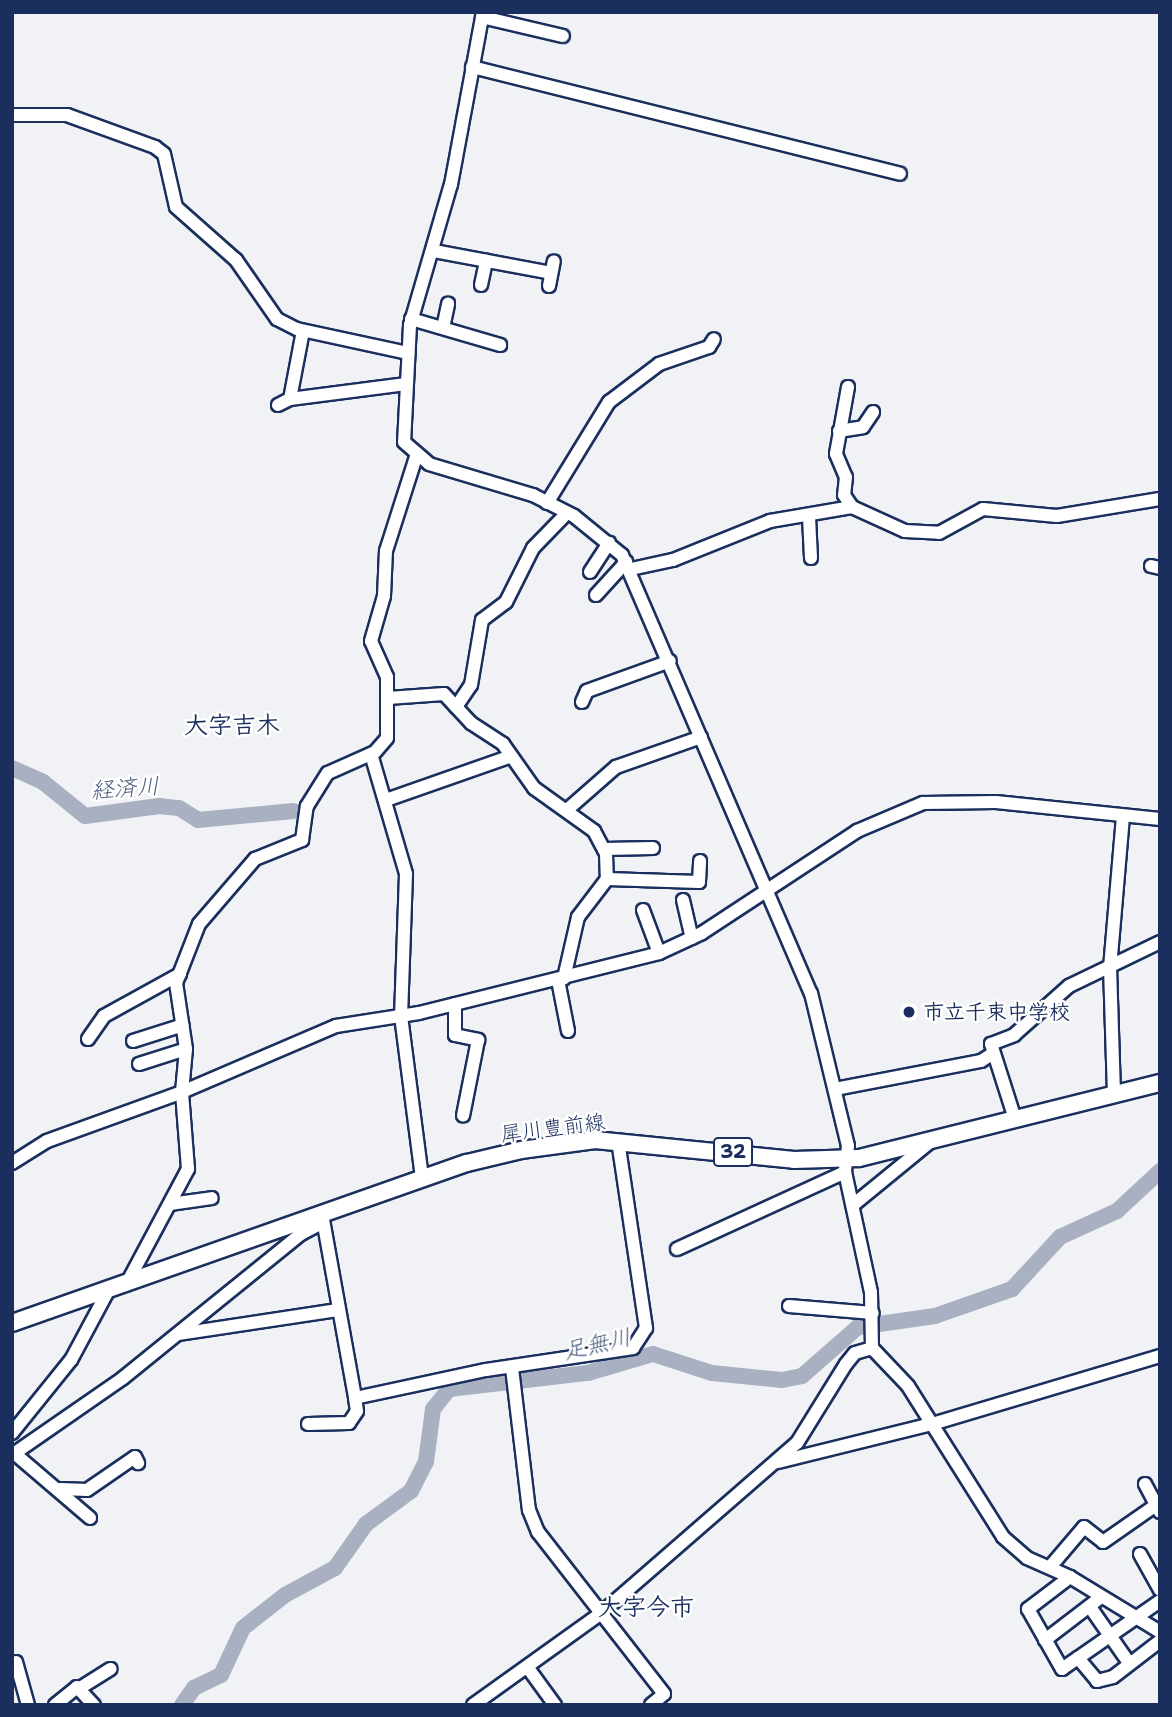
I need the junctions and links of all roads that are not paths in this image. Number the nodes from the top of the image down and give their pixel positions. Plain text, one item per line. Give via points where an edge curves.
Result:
1 (482, 15) edge
2 (563, 36) dead end
3 (471, 67) junction
4 (12, 114) edge
5 (900, 174) dead end
6 (434, 251) junction
7 (486, 261) junction
8 (552, 273) dead end
9 (481, 285) dead end
10 (448, 304) dead end
11 (411, 319) junction
12 (443, 328) junction
13 (303, 331) junction
14 (714, 340) dead end
15 (500, 345) dead end
16 (408, 353) junction
17 (405, 384) junction
18 (848, 387) dead end
19 (873, 412) dead end
20 (839, 431) junction
21 (416, 457) junction
22 (1160, 499) edge
23 (547, 503) junction
24 (852, 506) junction
25 (567, 513) junction
26 (809, 517) junction
27 (610, 543) junction
28 (811, 558) dead end
29 (628, 566) junction
30 (590, 572) dead end
31 (596, 595) dead end
32 (670, 661) junction
33 (388, 698) junction
34 (582, 702) dead end
35 (456, 707) junction
36 (701, 737) junction
37 (371, 754) junction
38 (509, 757) junction
39 (386, 800) junction
40 (568, 809) junction
41 (1123, 817) junction
42 (1160, 819) edge
43 (653, 848) dead end
44 (604, 849) junction
45 (700, 861) dead end
46 (607, 878) junction
47 (766, 889) junction
48 (683, 900) dead end
49 (643, 910) dead end
50 (692, 938) junction
51 (1160, 942) edge
52 (659, 953) junction
53 (1110, 968) junction
54 (180, 974) junction
55 (561, 979) junction
56 (455, 1004) junction
57 (401, 1016) junction
58 (183, 1025) junction
59 (568, 1031) dead end
60 (88, 1039) dead end
61 (133, 1041) dead end
62 (186, 1049) junction
63 (992, 1054) junction
64 (139, 1064) dead end
65 (1160, 1083) edge
66 (835, 1090) junction
67 (182, 1092) junction
68 (1114, 1094) junction
69 (463, 1116) dead end
70 (1014, 1119) junction
71 (618, 1140) junction
72 (930, 1142) junction
73 (12, 1163) edge
74 (846, 1166) junction
75 (422, 1178) junction
76 (212, 1198) dead end
77 (170, 1205) junction
78 (853, 1205) junction
79 (322, 1219) junction
80 (677, 1249) dead end
81 (125, 1286) junction
82 (107, 1293) junction
83 (789, 1306) dead end
84 (338, 1310) junction
85 (873, 1313) junction
86 (12, 1323) edge
87 (178, 1334) junction
88 (872, 1348) junction
89 (1160, 1356) edge
90 (512, 1368) junction
91 (355, 1398) junction
92 (308, 1424) dead end
93 (932, 1424) junction
94 (12, 1433) edge
95 (13, 1454) edge
96 (138, 1463) dead end
97 (775, 1463) junction
98 (1144, 1484) dead end
99 (60, 1489) junction
100 (1158, 1508) edge
101 (90, 1518) dead end
102 (1140, 1554) dead end
103 (1050, 1567) junction
104 (1070, 1577) junction
105 (1160, 1590) edge
106 (1100, 1598) junction
107 (1160, 1601) edge
108 (1090, 1607) junction
109 (600, 1614) junction
110 (1135, 1617) junction
111 (1160, 1632) edge
112 (1110, 1636) junction
113 (1045, 1640) junction
114 (1160, 1641) edge
115 (1078, 1658) junction
116 (16, 1662) dead end
117 (1129, 1663) junction
118 (528, 1668) junction
119 (110, 1669) dead end
120 (80, 1688) junction
121 (60, 1703) edge
122 (28, 1705) edge
123 (94, 1705) edge
124 (473, 1705) edge
125 (555, 1705) edge
126 (651, 1705) edge

1 - 2 street
1 - 3 street
3 - 5 street
3 - 6 street
4 - 13 street via 67,115 155,147 164,154 176,207 236,260 277,319
6 - 7 street
6 - 11 street
7 - 8 street
7 - 9 street
10 - 12 street
11 - 12 street
11 - 16 street
12 - 15 street
13 - 16 street
13 - 17 street via 284,402
14 - 23 street via 709,347 659,364 608,402
16 - 17 street
17 - 21 street via 404,442
18 - 20 street
19 - 20 street via 863,427
20 - 24 street via 836,454 846,477 844,495
21 - 23 street
21 - 33 street via 386,551 384,596 371,641 387,677
22 - 24 street via 1057,516 983,509 955,528 920,534
23 - 25 street
24 - 26 street
25 - 27 street
25 - 35 street via 533,548 506,601 482,620 471,685
26 - 28 street
26 - 29 street via 771,521 673,561
27 - 29 street
27 - 30 street
29 - 31 street
29 - 32 street
32 - 34 street via 587,691
32 - 36 street
33 - 35 street via 435,692
33 - 37 street via 387,738
35 - 38 street via 503,744
36 - 40 street via 616,767
36 - 47 street
37 - 39 street
37 - 54 street via 328,773 307,807 302,840 255,859 199,924
38 - 39 street
38 - 40 street via 534,788
39 - 57 street via 406,874
40 - 44 street via 594,831
41 - 42 street
41 - 47 street via 996,802 932,801 857,831
41 - 53 street
43 - 44 street
44 - 46 street
45 - 46 street via 699,882
46 - 55 street via 578,917
47 - 50 street
47 - 66 street via 804,972
48 - 50 street
49 - 52 street
50 - 52 street
51 - 53 street
52 - 55 street
53 - 63 street via 1069,986 1014,1035 991,1044
53 - 68 street
54 - 58 street via 177,993
54 - 60 street via 104,1016
55 - 56 street
55 - 59 street
56 - 57 street
56 - 69 street via 455,1035 478,1040
57 - 67 street via 336,1026
57 - 75 street
58 - 61 street
58 - 62 street
62 - 64 street
62 - 67 street
63 - 66 street via 981,1061
63 - 70 street
65 - 68 main road, 犀川豊前線 / 32
66 - 74 street
67 - 73 street via 47,1141
67 - 77 street via 189,1156
68 - 70 main road, 犀川豊前線 / 32
70 - 72 main road, 犀川豊前線 / 32
71 - 74 main road, 犀川豊前線 / 32
71 - 75 main road, 犀川豊前線 / 32 via 521,1150
71 - 90 street via 645,1322 643,1338 618,1352
72 - 74 main road, 犀川豊前線 / 32
72 - 78 street
74 - 78 street
74 - 80 street
75 - 79 main road, 犀川豊前線 / 32
76 - 77 street
77 - 81 street
78 - 85 street
79 - 81 main road, 犀川豊前線 / 32
79 - 84 street
79 - 87 street
81 - 82 main road, 犀川豊前線 / 32
82 - 86 main road, 犀川豊前線 / 32
82 - 94 street via 71,1360
83 - 85 street
84 - 87 street
84 - 91 street
85 - 88 street
87 - 95 street
88 - 93 street via 908,1386
88 - 97 street via 855,1353 797,1443
89 - 93 street
90 - 91 street
90 - 109 street via 528,1510 538,1532
91 - 92 street via 357,1410 349,1423
93 - 97 street
93 - 103 street via 1003,1536 1027,1558
95 - 99 street
96 - 99 street via 135,1457 87,1490
97 - 109 street
98 - 100 street
99 - 101 street
100 - 103 street via 1103,1542 1084,1527
102 - 105 street
103 - 104 street
104 - 106 street
104 - 113 street via 1028,1609
106 - 108 street
106 - 110 street
107 - 110 street
108 - 112 street
108 - 113 street
109 - 118 street
109 - 126 street via 664,1694
110 - 111 street
110 - 112 street
112 - 115 street
112 - 117 street
113 - 115 street via 1062,1669
114 - 117 street
115 - 117 street via 1097,1681 1113,1677
116 - 122 street
118 - 124 street
118 - 125 street
119 - 120 street
120 - 121 street
120 - 123 street

